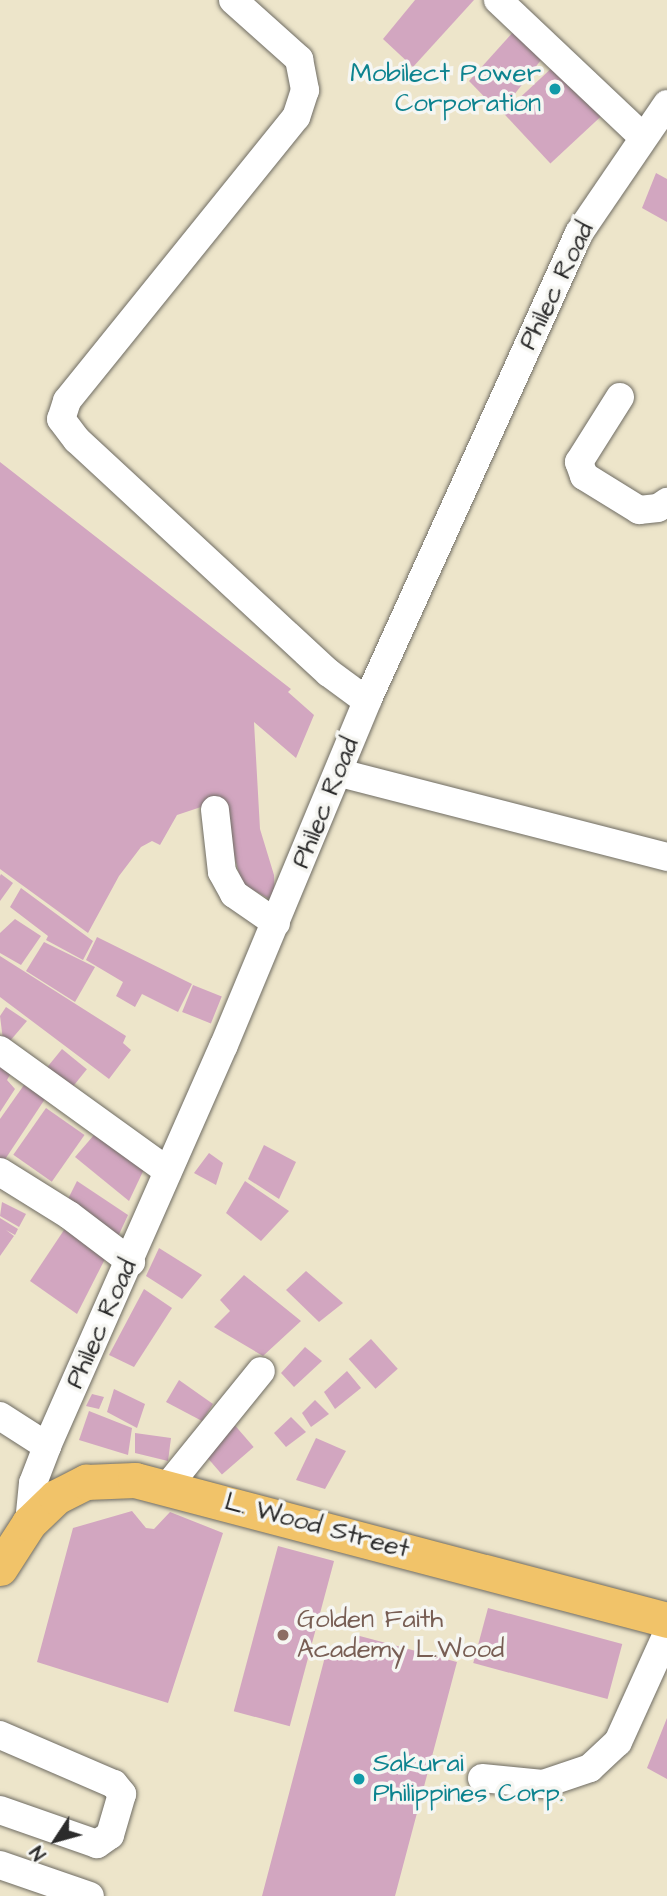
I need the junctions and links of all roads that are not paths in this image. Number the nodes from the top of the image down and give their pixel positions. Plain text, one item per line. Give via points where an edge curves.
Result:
1 (233, 0) edge
2 (498, 0) edge
3 (667, 104) edge
4 (641, 135) junction
5 (620, 397) dead end
6 (667, 502) edge
7 (367, 701) junction
8 (340, 773) junction
9 (215, 810) dead end
10 (667, 857) edge
11 (276, 923) junction
12 (0, 1050) edge
13 (168, 1171) junction
14 (0, 1172) edge
15 (131, 1262) junction
16 (261, 1371) dead end
17 (0, 1416) edge
18 (47, 1446) junction
19 (167, 1487) junction
20 (29, 1523) junction
21 (0, 1568) edge
22 (667, 1620) edge
23 (667, 1634) edge
24 (0, 1735) edge
25 (482, 1778) dead end
26 (0, 1810) edge
27 (0, 1865) edge
28 (90, 1896) edge

1 - 7 street via 299,60 305,90 296,117 67,401 61,419 77,440 318,664
2 - 4 street
3 - 4 street, Philec Road
4 - 7 street, Philec Road via 579,233
5 - 6 street via 579,462 584,476 639,510
7 - 8 street, Philec Road
8 - 10 street
8 - 11 street, Philec Road
9 - 11 street via 222,872 234,894
11 - 13 street, Philec Road
12 - 13 street
13 - 15 street, Philec Road
14 - 15 street via 69,1215
15 - 18 street, Philec Road
16 - 19 street
17 - 18 street
18 - 20 street, Philec Road via 33,1483
19 - 20 main road, L. Wood Street via 135,1480 86,1482 56,1497
19 - 22 main road, L. Wood Street
20 - 21 main road, L. Wood Street
23 - 25 street via 618,1742 590,1768 543,1784
24 - 26 street via 114,1784 122,1794 110,1835 97,1844
27 - 28 street

